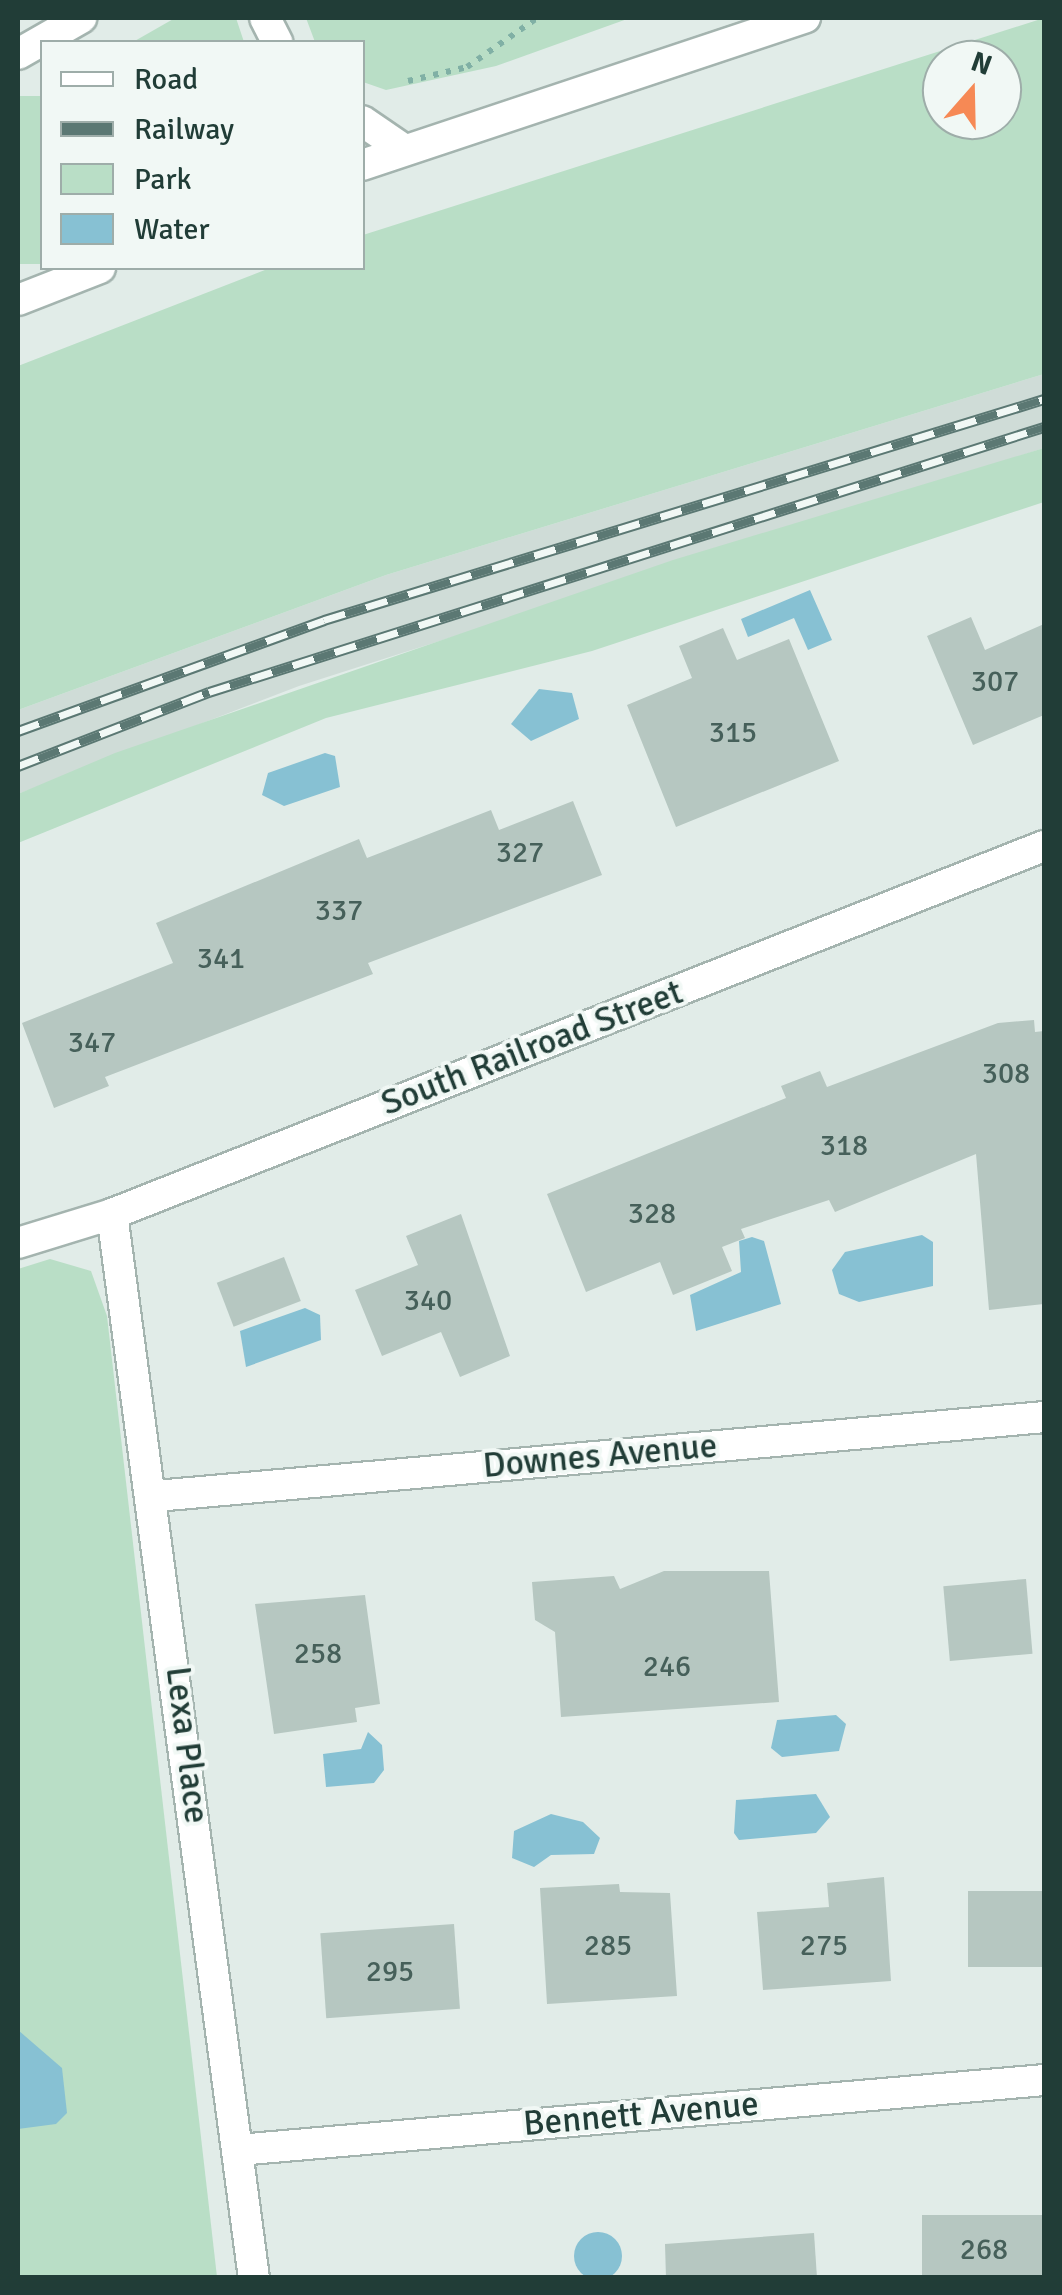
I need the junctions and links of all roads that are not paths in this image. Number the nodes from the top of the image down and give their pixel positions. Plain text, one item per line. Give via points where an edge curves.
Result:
1 (81, 18) edge
2 (805, 18) edge
3 (42, 40) edge
4 (40, 41) edge
5 (18, 54) edge
6 (365, 122) edge
7 (403, 149) junction
8 (365, 164) edge
9 (95, 270) edge
10 (18, 300) edge
11 (1044, 846) edge
12 (112, 1214) junction
13 (18, 1243) edge
14 (1044, 1417) edge
15 (156, 1496) junction
16 (1044, 2080) edge
17 (238, 2150) junction
18 (254, 2278) edge

1 - 3 street
2 - 7 street
4 - 5 street
6 - 7 street
7 - 8 street
9 - 10 street
11 - 12 street, South Railroad Street
12 - 13 street, South Railroad Street
12 - 15 street, Lexa Place
14 - 15 street, Downes Avenue
15 - 17 street, Lexa Place
16 - 17 street, Bennett Avenue
17 - 18 street, Lexa Place

